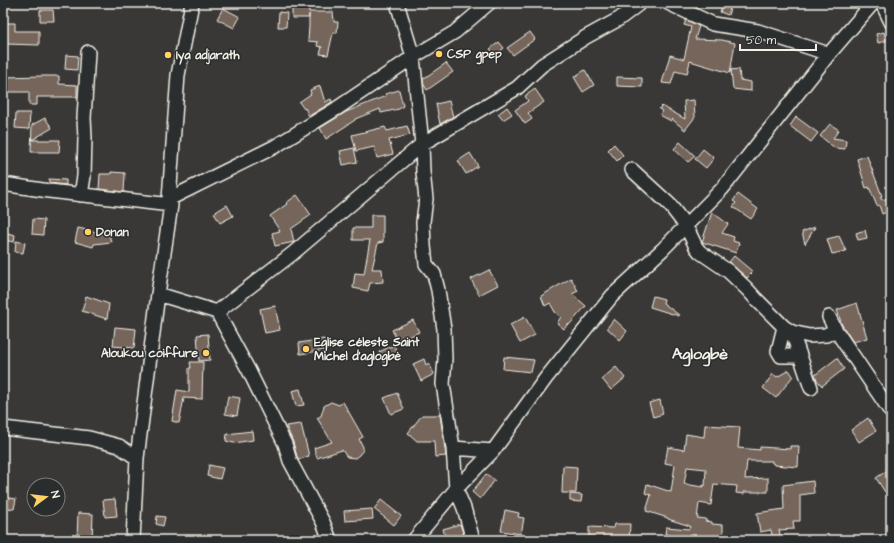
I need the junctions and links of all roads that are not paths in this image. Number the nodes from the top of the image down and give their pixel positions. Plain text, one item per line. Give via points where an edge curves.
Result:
1 (192, 3) edge
2 (397, 3) edge
3 (489, 3) edge
4 (640, 3) edge
5 (668, 3) edge
6 (873, 3) edge
7 (882, 3) edge
8 (891, 22) edge
9 (88, 52) dead end
10 (829, 54) junction
11 (413, 57) junction
12 (422, 144) junction
13 (632, 170) dead end
14 (3, 184) edge
15 (81, 195) junction
16 (170, 202) junction
17 (686, 226) junction
18 (158, 294) junction
19 (217, 312) junction
20 (828, 317) dead end
21 (788, 329) junction
22 (835, 329) junction
23 (800, 356) junction
24 (811, 388) dead end
25 (891, 412) edge
26 (3, 428) edge
27 (453, 448) junction
28 (494, 451) junction
29 (137, 458) junction
30 (456, 489) junction
31 (133, 540) edge
32 (330, 540) edge
33 (414, 540) edge
34 (473, 540) edge

1 - 16 street via 178,75
2 - 11 street
3 - 11 street via 455,32
4 - 12 street via 542,64 517,88
5 - 10 street via 713,24 758,31
6 - 10 street
7 - 8 street
9 - 15 street via 84,176
10 - 17 street via 722,189
11 - 12 street
11 - 16 street via 274,148
12 - 19 street via 292,254
12 - 27 street via 426,199 423,222 424,246 426,264 434,274 438,290 445,343 443,384
13 - 17 street via 669,204
14 - 15 street
15 - 16 street
16 - 18 street
17 - 21 street via 700,252 728,271
17 - 28 street via 612,296 546,378
18 - 19 street
18 - 29 street
19 - 32 street via 249,371
20 - 22 street
21 - 22 street via 809,336 826,335
21 - 23 street
21 - 23 street via 778,350 779,354
22 - 25 street
23 - 24 street
26 - 29 street via 89,438 119,446
27 - 28 street
27 - 30 street
28 - 30 street
29 - 31 street
30 - 33 street
30 - 34 street

